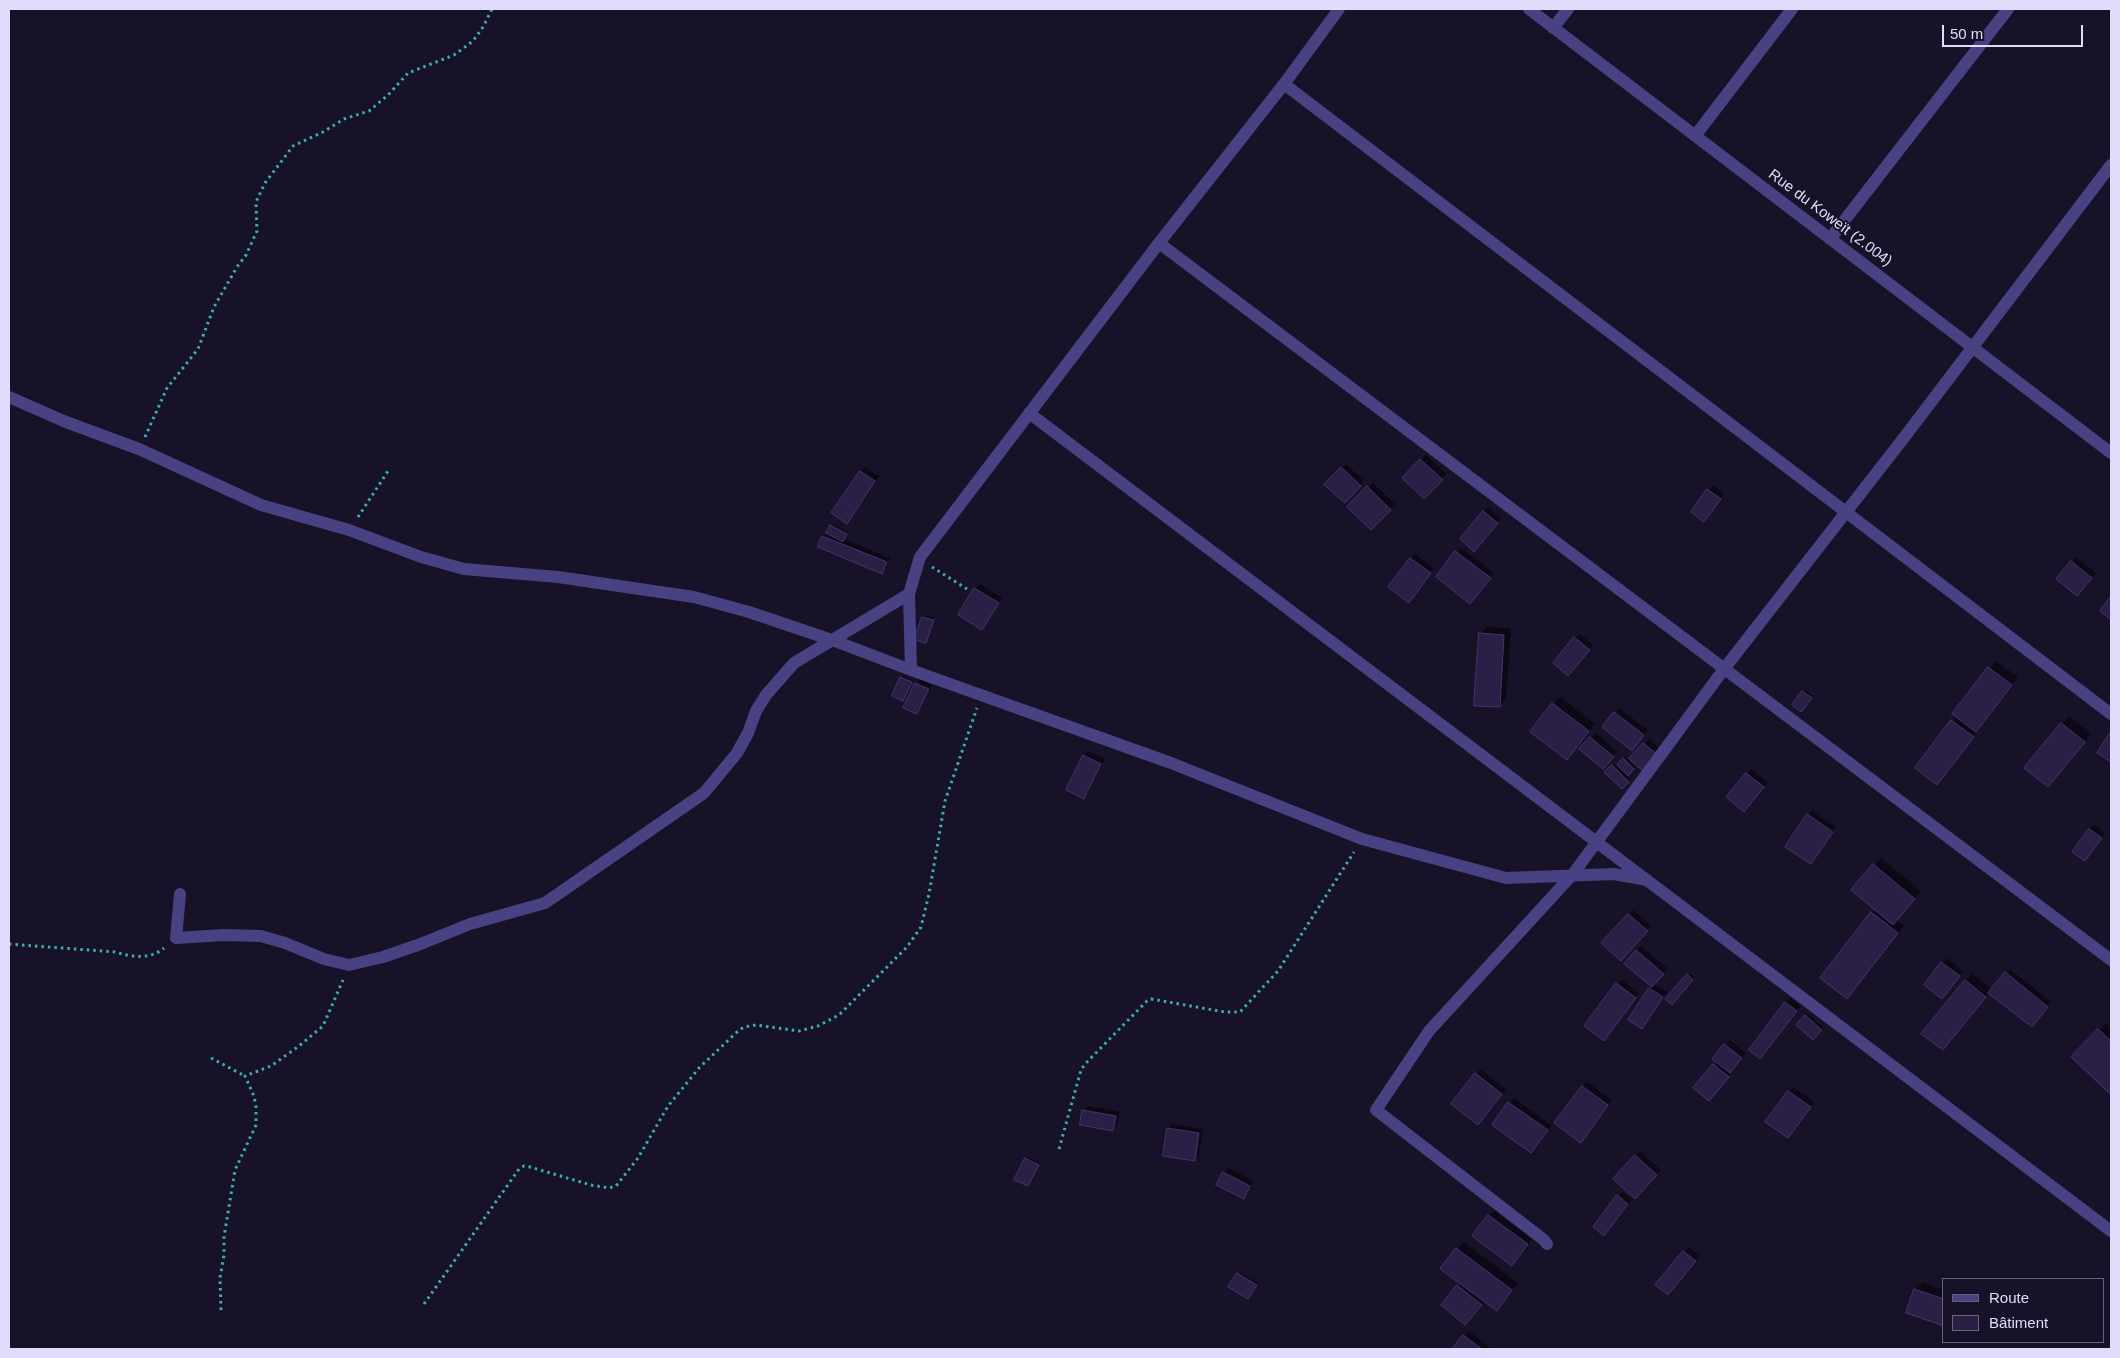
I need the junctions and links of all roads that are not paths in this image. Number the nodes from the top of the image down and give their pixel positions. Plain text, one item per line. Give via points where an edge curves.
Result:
1 (1340, 9) edge
2 (1529, 9) edge
3 (1568, 9) edge
4 (1792, 9) edge
5 (2008, 9) edge
6 (1554, 28) junction
7 (1284, 84) junction
8 (1695, 136) junction
9 (2111, 165) edge
10 (1830, 239) junction
11 (1159, 243) junction
12 (1973, 348) junction
13 (9, 397) edge
14 (1029, 413) junction
15 (2111, 453) edge
16 (1847, 512) junction
17 (909, 594) junction
18 (832, 640) junction
19 (1724, 669) junction
20 (911, 670) junction
21 (2111, 714) edge
22 (1596, 842) junction
23 (1573, 874) junction
24 (1647, 880) junction
25 (180, 894) dead end
26 (2111, 960) edge
27 (2111, 1231) edge
28 (1547, 1244) dead end

1 - 7 street
2 - 6 street, Rue du Koweït (2.004)
3 - 6 street
4 - 8 street
5 - 10 street
6 - 8 street, Rue du Koweït (2.004)
7 - 11 street
7 - 16 street
8 - 10 street, Rue du Koweït (2.004)
9 - 12 street
10 - 12 street, Rue du Koweït (2.004)
11 - 14 street
11 - 19 street
12 - 15 street, Rue du Koweït (2.004)
12 - 16 street
13 - 18 street via 140,450 260,504 349,530 421,557 464,569 558,577 694,597
14 - 17 street via 920,557
14 - 22 street
16 - 19 street
16 - 21 street
17 - 18 street
17 - 20 street
18 - 20 street
18 - 25 street via 794,662 782,674 761,703 737,753 704,793 545,903 470,924 383,957 349,965 261,936 176,938
19 - 22 street
19 - 26 street
20 - 23 street via 1171,763 1362,839 1506,878
22 - 23 street
22 - 24 street
23 - 24 street via 1614,874
23 - 28 street via 1429,1030 1376,1110
24 - 27 street

